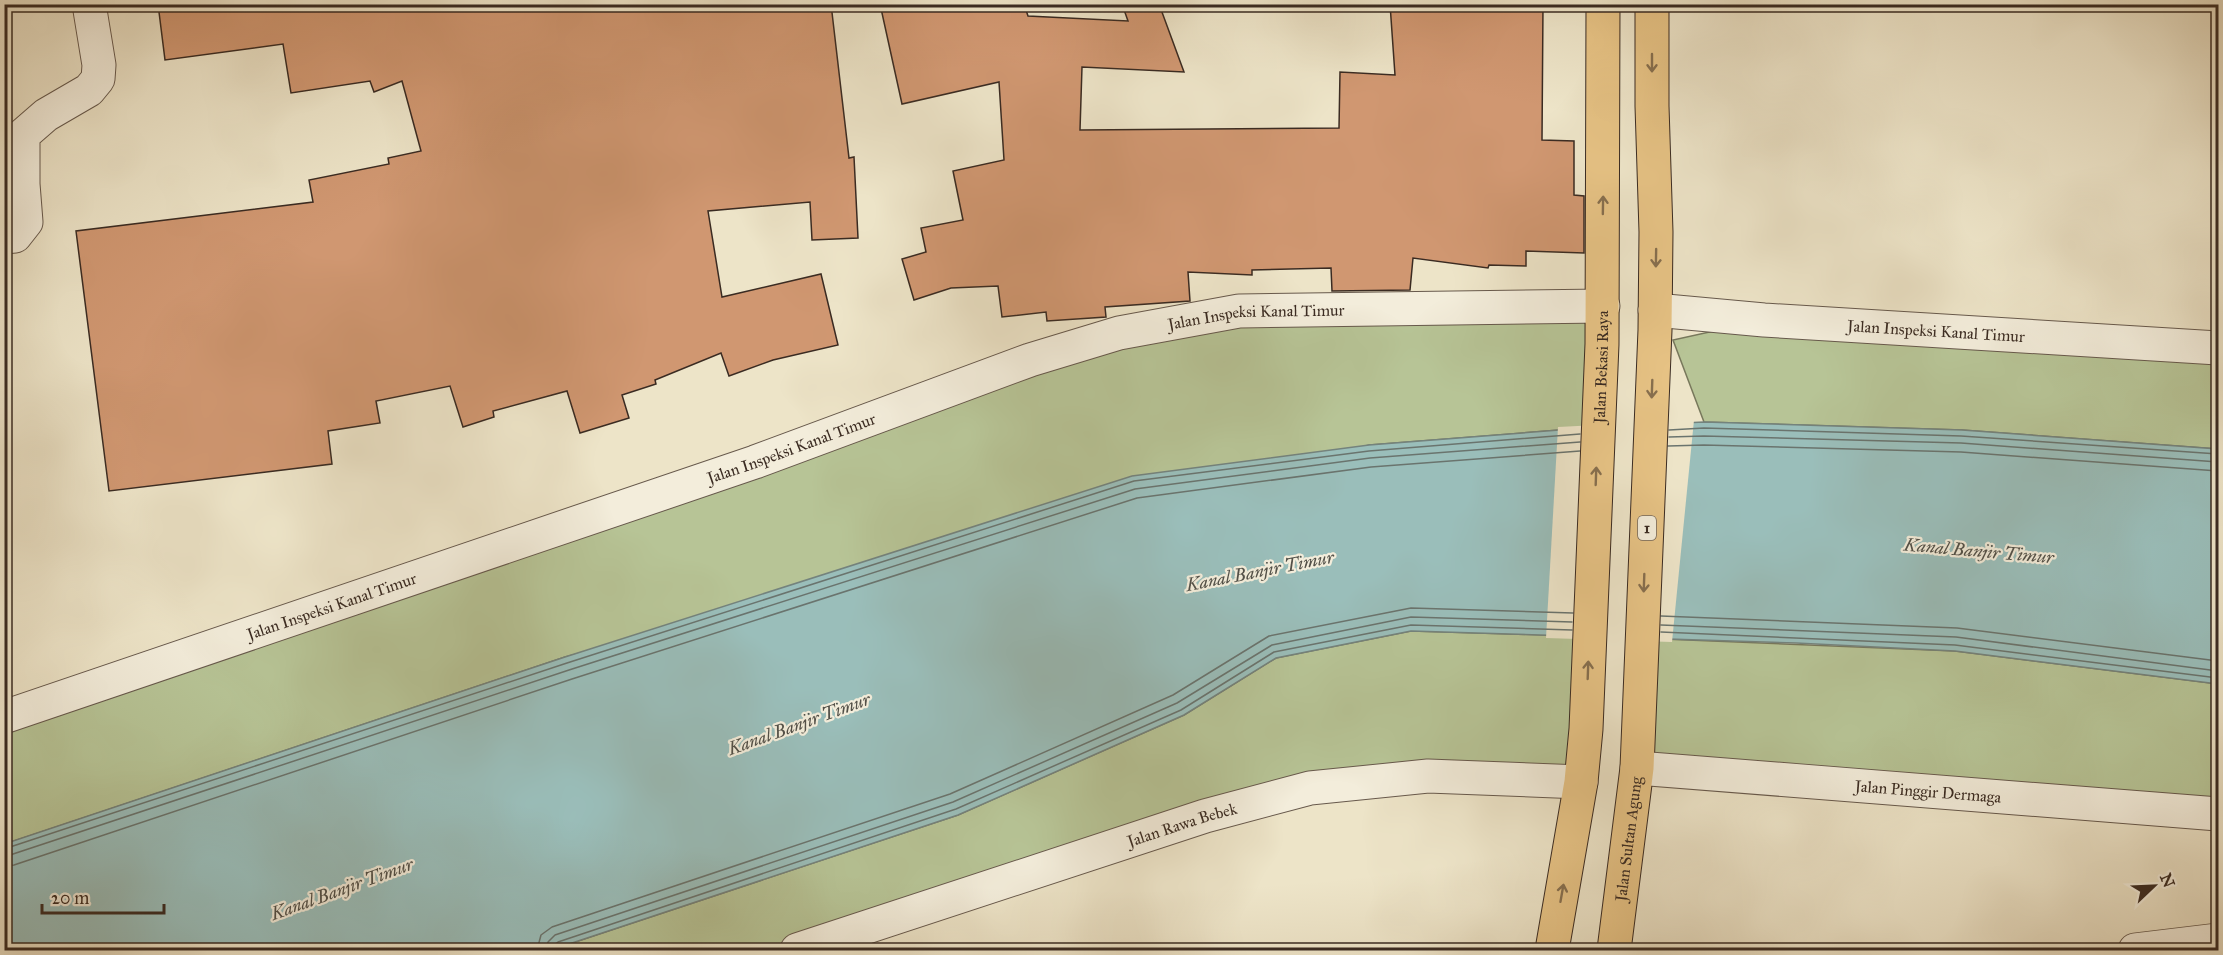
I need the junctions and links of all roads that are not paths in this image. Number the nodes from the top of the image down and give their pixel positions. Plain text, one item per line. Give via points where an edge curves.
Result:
1 (89, 4) edge
2 (1603, 4) edge
3 (1652, 4) edge
4 (4, 237) edge
5 (1603, 306) junction
6 (1655, 320) junction
7 (2218, 348) edge
8 (4, 717) edge
9 (1637, 768) junction
10 (1581, 782) junction
11 (2218, 814) edge
12 (2218, 940) edge
13 (797, 951) edge
14 (1552, 951) edge
15 (1614, 951) edge
16 (2135, 951) edge

1 - 4 street via 98,79 89,90 46,115 23,135 26,222 15,236
5 -> 2 highway, Jalan Bekasi Raya
3 -> 6 highway, 1
5 - 8 street, Jalan Inspeksi Kanal Timur via 1239,311 1119,333 1030,360 755,462
10 -> 5 highway, Jalan Bekasi Raya
6 - 7 street, Jalan Inspeksi Kanal Timur via 1764,320
6 -> 9 highway, Jalan Sultan Agung / 1
9 - 11 street, Jalan Pinggir Dermaga
9 - 15 highway, Jalan Sultan Agung / 1
10 - 13 street, Jalan Rawa Bebek via 1428,776 1310,788 1205,816
14 -> 10 highway
12 - 16 street

